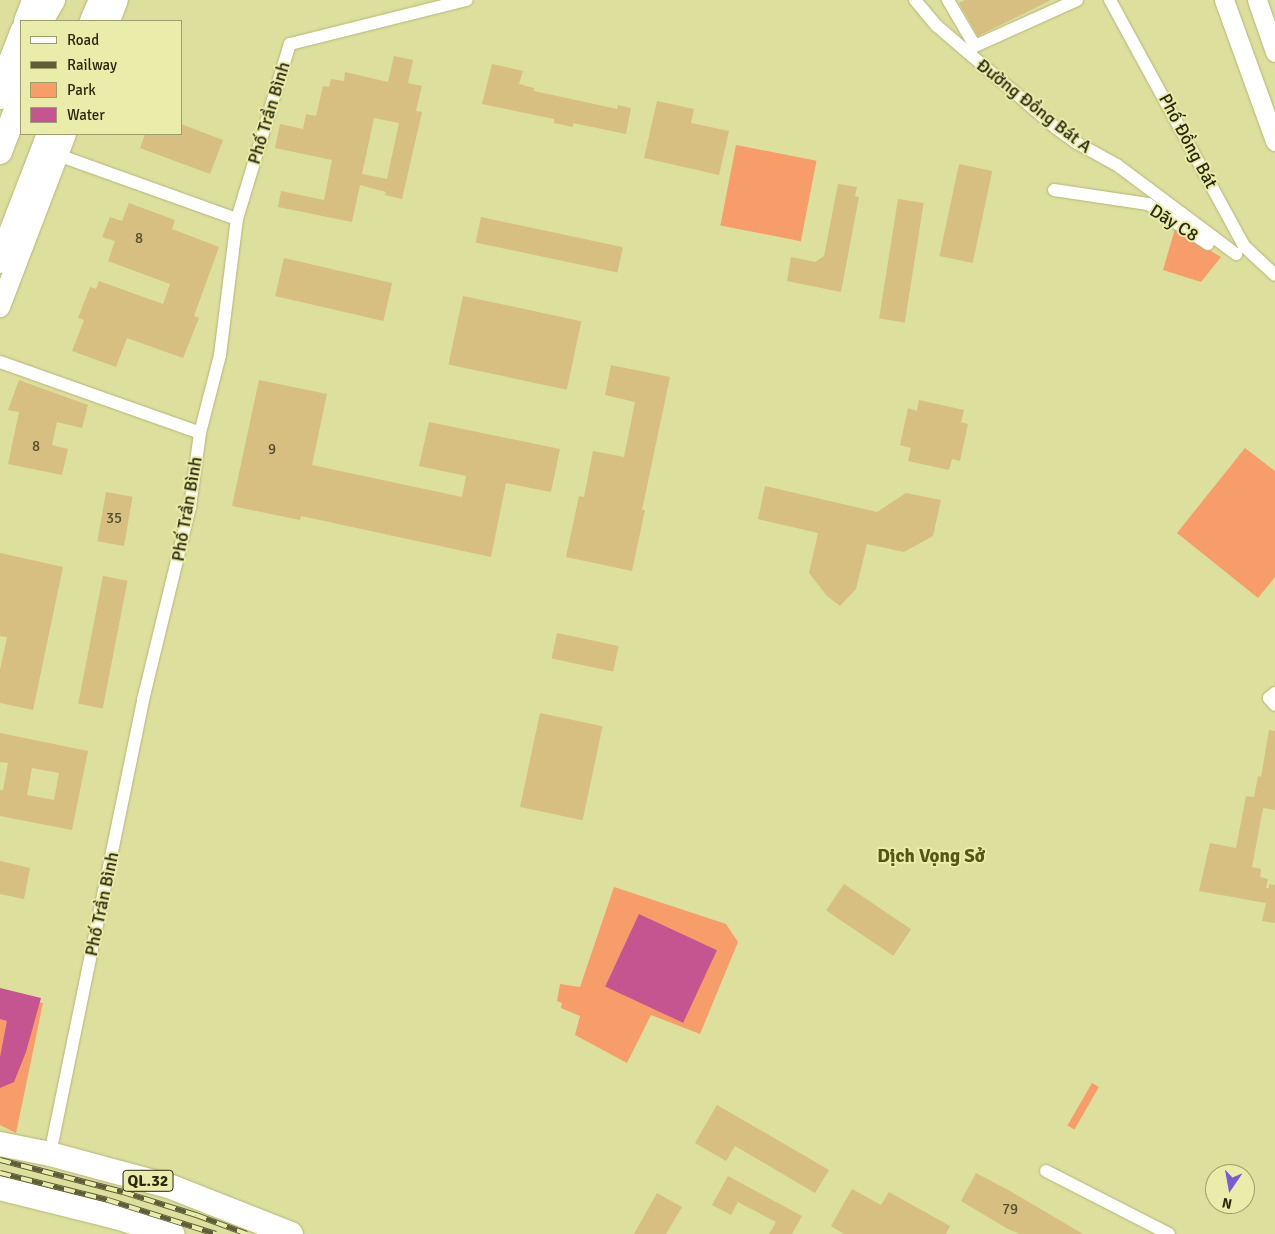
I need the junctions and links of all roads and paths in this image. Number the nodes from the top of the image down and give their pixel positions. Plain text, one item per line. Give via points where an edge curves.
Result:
1 (32, 0) edge
2 (53, 0) edge
3 (58, 0) edge
4 (102, 0) edge
5 (118, 0) edge
6 (467, 0) edge
7 (915, 0) edge
8 (948, 0) edge
9 (1077, 0) edge
10 (1110, 0) edge
11 (1224, 0) edge
12 (1257, 0) edge
13 (24, 20) edge
14 (42, 20) edge
15 (50, 20) edge
16 (92, 20) edge
17 (96, 20) edge
18 (110, 20) edge
19 (20, 32) edge
20 (1275, 52) edge
21 (20, 60) edge
22 (0, 84) edge
23 (0, 97) edge
24 (20, 100) edge
25 (49, 135) edge
26 (63, 141) edge
27 (1275, 142) edge
28 (0, 152) edge
29 (1054, 190) dead end
30 (237, 219) junction
31 (1232, 256) joint
32 (0, 261) edge
33 (1275, 274) edge
34 (1, 303) edge
35 (0, 362) edge
36 (200, 433) junction
37 (0, 1144) edge
38 (50, 1154) junction
39 (1046, 1171) dead end
40 (0, 1188) edge
41 (172, 1234) edge
42 (292, 1234) edge
43 (1169, 1234) edge

1 - 13 main road
2 - 14 highway
3 - 15 highway
4 - 16 highway
4 - 17 highway
5 - 18 main road
6 - 30 street, Phố Trần Bình via 290,44
7 - 31 street, Đường Đồng Bát A via 937,26 1056,128 1117,165
8 - 9 street via 975,46
10 - 33 street, Phố Đồng Bát via 1244,246
11 - 27 main road
12 - 20 main road
19 - 22 main road
21 - 23 highway
24 - 28 highway
25 - 32 highway
26 - 30 street
26 - 34 main road
29 - 31 street, Dãy C8 via 1148,204
30 - 36 street, Phố Trần Bình via 220,355
35 - 36 street
36 - 38 street, Phố Trần Bình via 187,524 143,700
37 - 38 highway, QL.32
38 - 42 highway, QL.32 via 169,1186
39 - 43 street
40 - 41 highway, QL.32

